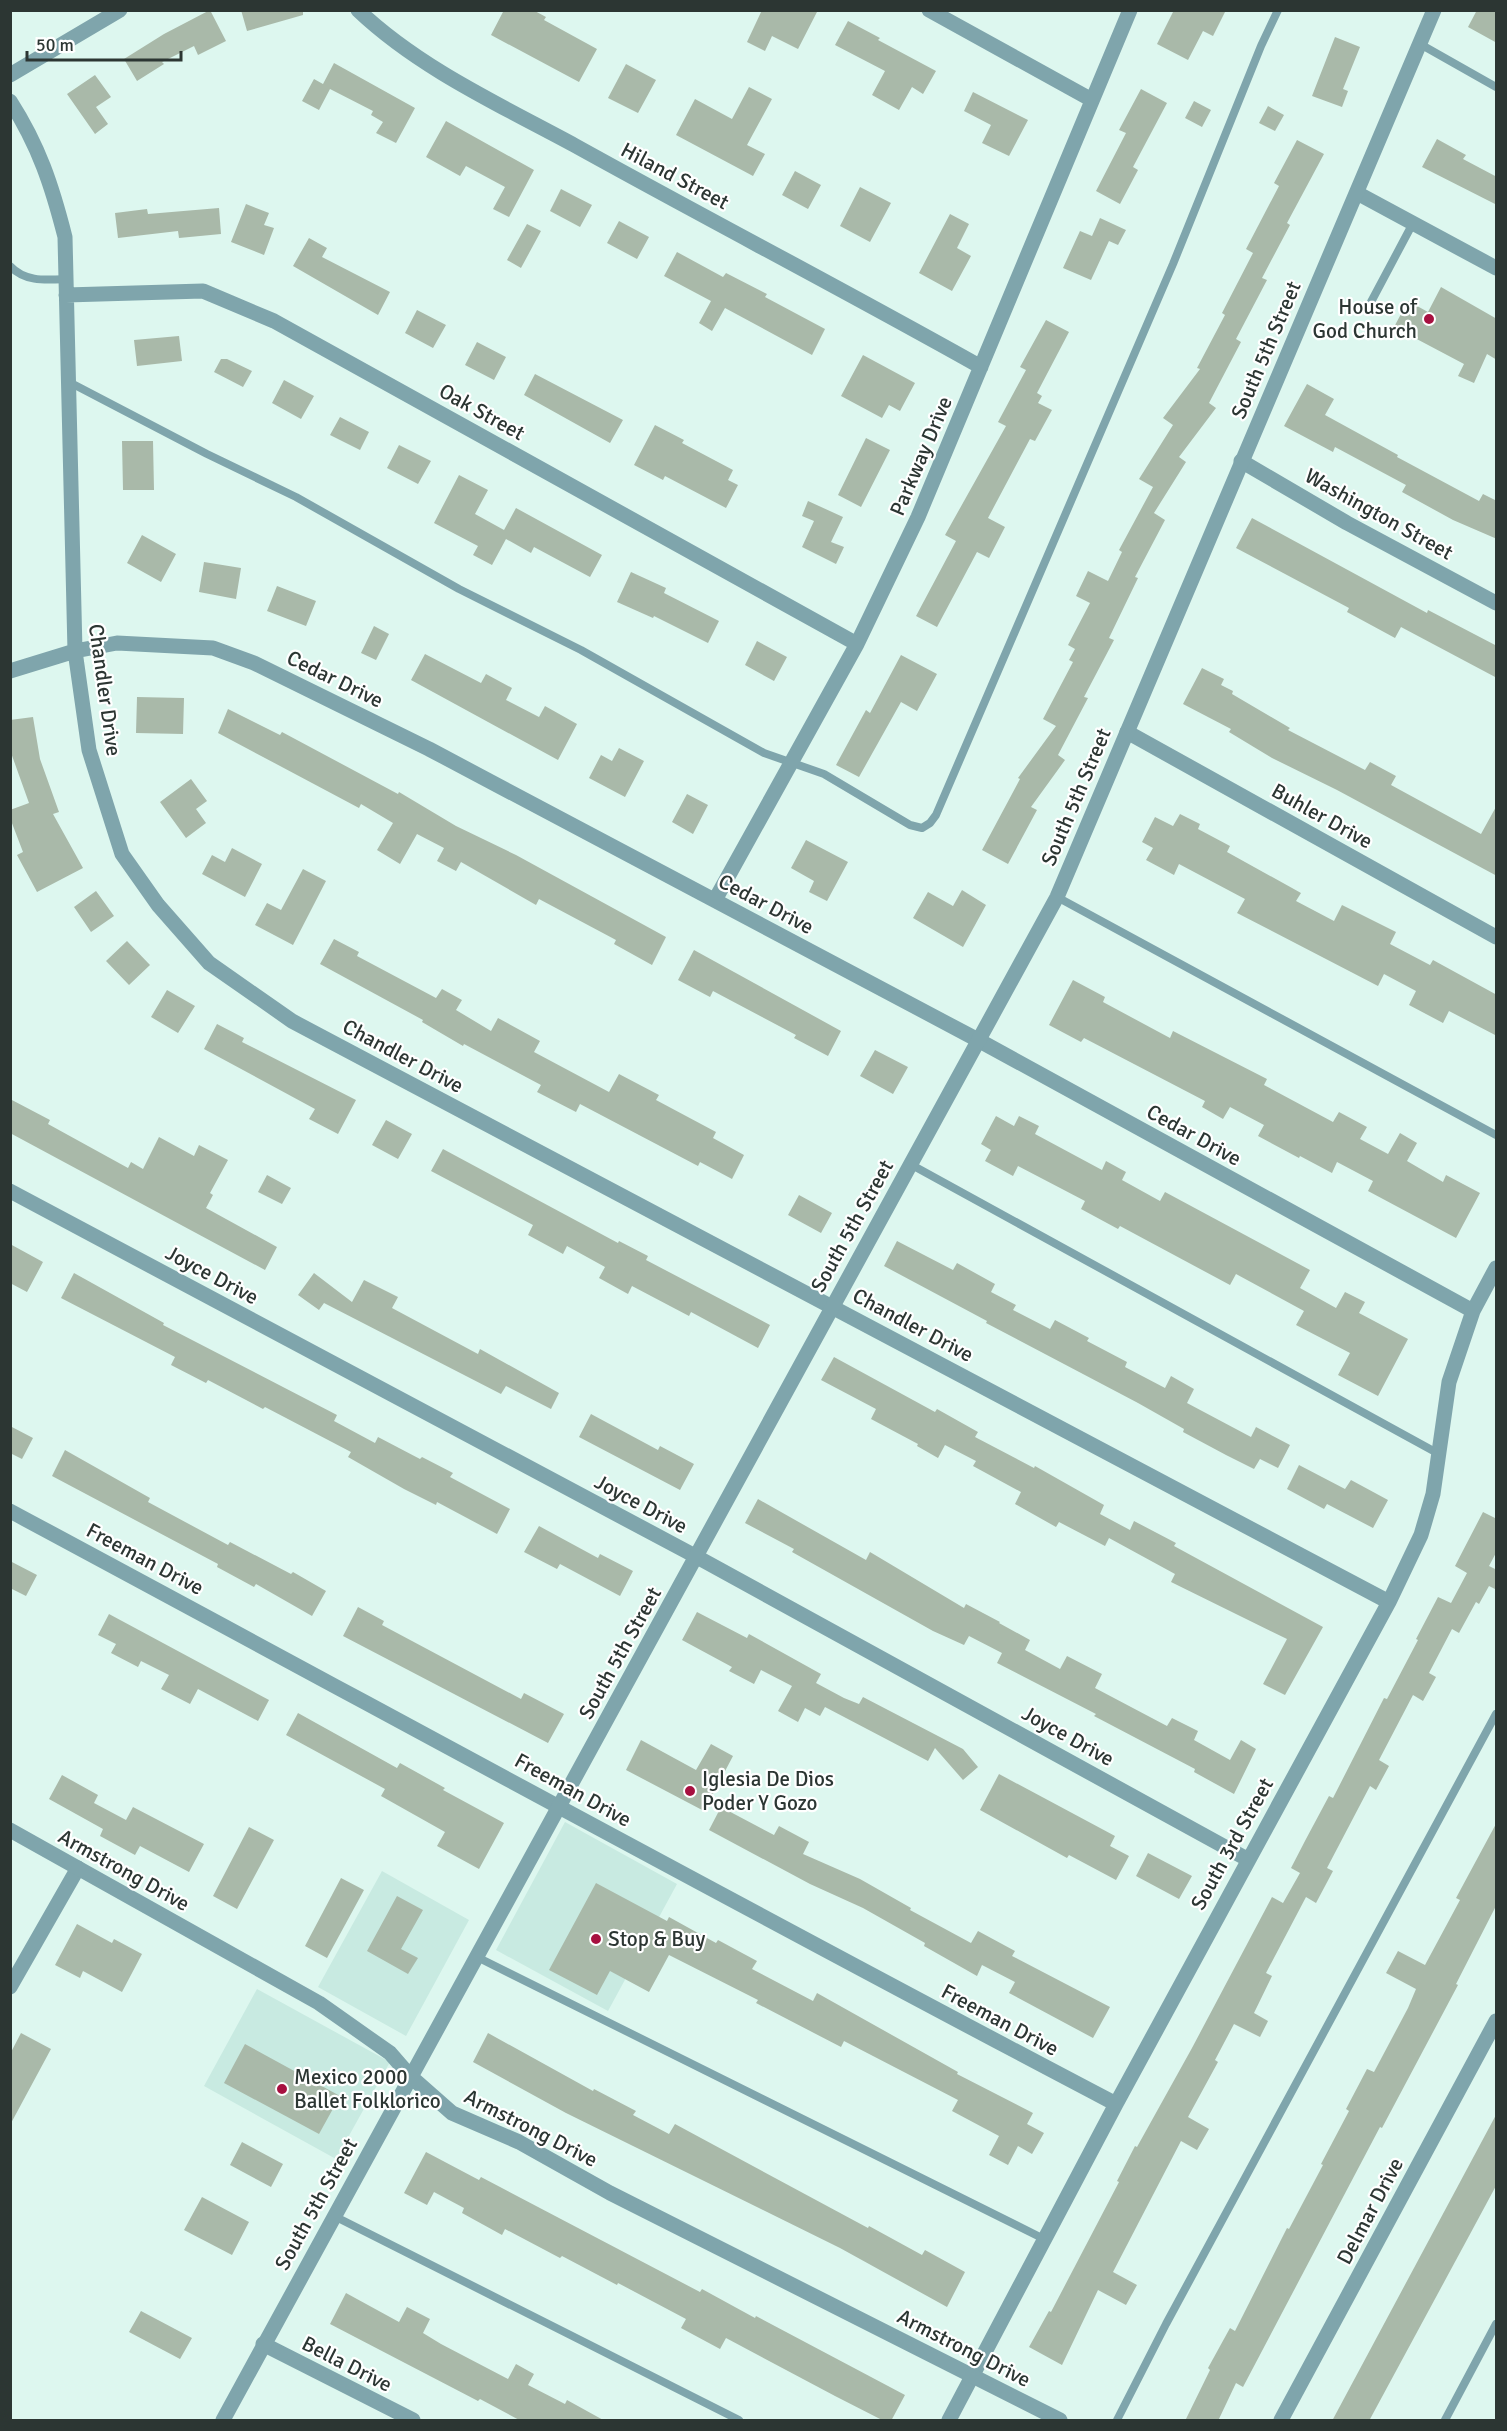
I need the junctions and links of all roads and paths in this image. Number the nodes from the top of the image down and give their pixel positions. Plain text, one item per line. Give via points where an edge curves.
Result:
1 (120, 10) edge
2 (358, 10) edge
3 (929, 10) edge
4 (1130, 10) edge
5 (1278, 10) edge
6 (1434, 10) edge
7 (1420, 44) junction
8 (10, 75) edge
9 (1497, 87) edge
10 (1092, 100) junction
11 (10, 101) edge
12 (1357, 193) junction
13 (1413, 223) junction
14 (10, 266) edge
15 (1497, 268) edge
16 (66, 287) junction
17 (1371, 302) dead end
18 (981, 367) junction
19 (68, 381) junction
20 (1241, 461) junction
21 (1497, 603) edge
22 (857, 644) junction
23 (75, 651) junction
24 (10, 671) edge
25 (1127, 732) junction
26 (793, 763) junction
27 (1057, 897) junction
28 (715, 900) junction
29 (1497, 937) edge
30 (978, 1040) junction
31 (1497, 1135) edge
32 (910, 1164) junction
33 (10, 1191) edge
34 (1497, 1268) edge
35 (832, 1306) junction
36 (1473, 1311) junction
37 (1439, 1454) junction
38 (10, 1511) edge
39 (697, 1557) junction
40 (1389, 1602) junction
41 (1497, 1714) edge
42 (560, 1806) junction
43 (10, 1830) edge
44 (1247, 1860) junction
45 (78, 1868) junction
46 (477, 1957) junction
47 (10, 1987) edge
48 (1497, 2021) edge
49 (410, 2076) junction
50 (1116, 2104) junction
51 (334, 2216) junction
52 (1044, 2239) junction
53 (1497, 2324) edge
54 (263, 2344) junction
55 (972, 2376) junction
56 (223, 2421) edge
57 (413, 2421) edge
58 (739, 2421) edge
59 (949, 2421) edge
60 (1060, 2421) edge
61 (1117, 2421) edge
62 (1281, 2421) edge
63 (1445, 2421) edge

1 - 8 street
2 - 18 street, Hiland Street via 438,70
3 - 10 street
4 - 10 street, Parkway Drive
5 - 26 lane via 936,815 922,828 910,825 824,774
6 - 7 street, South 5th Street
7 - 9 lane
7 - 12 street, South 5th Street
10 - 18 street, Parkway Drive
11 - 16 street, Chandler Drive via 26,125 52,185 65,237
12 - 13 street
12 - 20 street, South 5th Street
13 - 15 street
13 - 17 lane
14 - 16 lane via 34,280
16 - 19 street, Chandler Drive
16 - 22 street, Oak Street via 203,291 274,321
18 - 22 street, Parkway Drive via 918,517
19 - 23 street, Chandler Drive
19 - 26 lane via 296,497 764,753
20 - 21 street, Washington Street
20 - 25 street, South 5th Street
22 - 26 street, Parkway Drive
23 - 24 street, Cedar Drive
23 - 28 street, Cedar Drive via 117,643 213,648 254,663
23 - 35 street, Chandler Drive via 89,750 122,854 158,905 209,963 292,1022
25 - 27 street, South 5th Street
25 - 29 street, Buhler Drive
26 - 28 street, Parkway Drive
27 - 30 street, South 5th Street
27 - 31 lane
28 - 30 street, Cedar Drive
30 - 32 street, South 5th Street
30 - 36 street, Cedar Drive
32 - 35 street, South 5th Street
32 - 37 lane
33 - 39 street, Joyce Drive
34 - 36 street, South 3rd Street
35 - 39 street, South 5th Street
35 - 40 street, Chandler Drive
36 - 37 street, South 3rd Street via 1449,1382
37 - 40 street, South 3rd Street via 1421,1535
38 - 42 street, Freeman Drive
39 - 42 street, South 5th Street
39 - 44 street, Joyce Drive
40 - 44 street, South 3rd Street
41 - 61 lane
42 - 46 street, South 5th Street
42 - 50 street, Freeman Drive via 787,1932
43 - 45 street, Armstrong Drive
44 - 50 street, South 3rd Street
45 - 47 street
45 - 49 street, Armstrong Drive via 319,2003 390,2053
46 - 49 street, South 5th Street
46 - 52 lane
48 - 62 street, Delmar Drive
49 - 51 street, South 5th Street
49 - 55 street, Armstrong Drive via 452,2113 519,2142 610,2193
50 - 52 street, South 3rd Street
51 - 54 street, South 5th Street
51 - 58 lane
52 - 55 street, South 3rd Street
53 - 63 lane
54 - 56 street, South 5th Street
54 - 57 street, Bella Drive
55 - 59 street, South 3rd Street
55 - 60 street, Armstrong Drive

